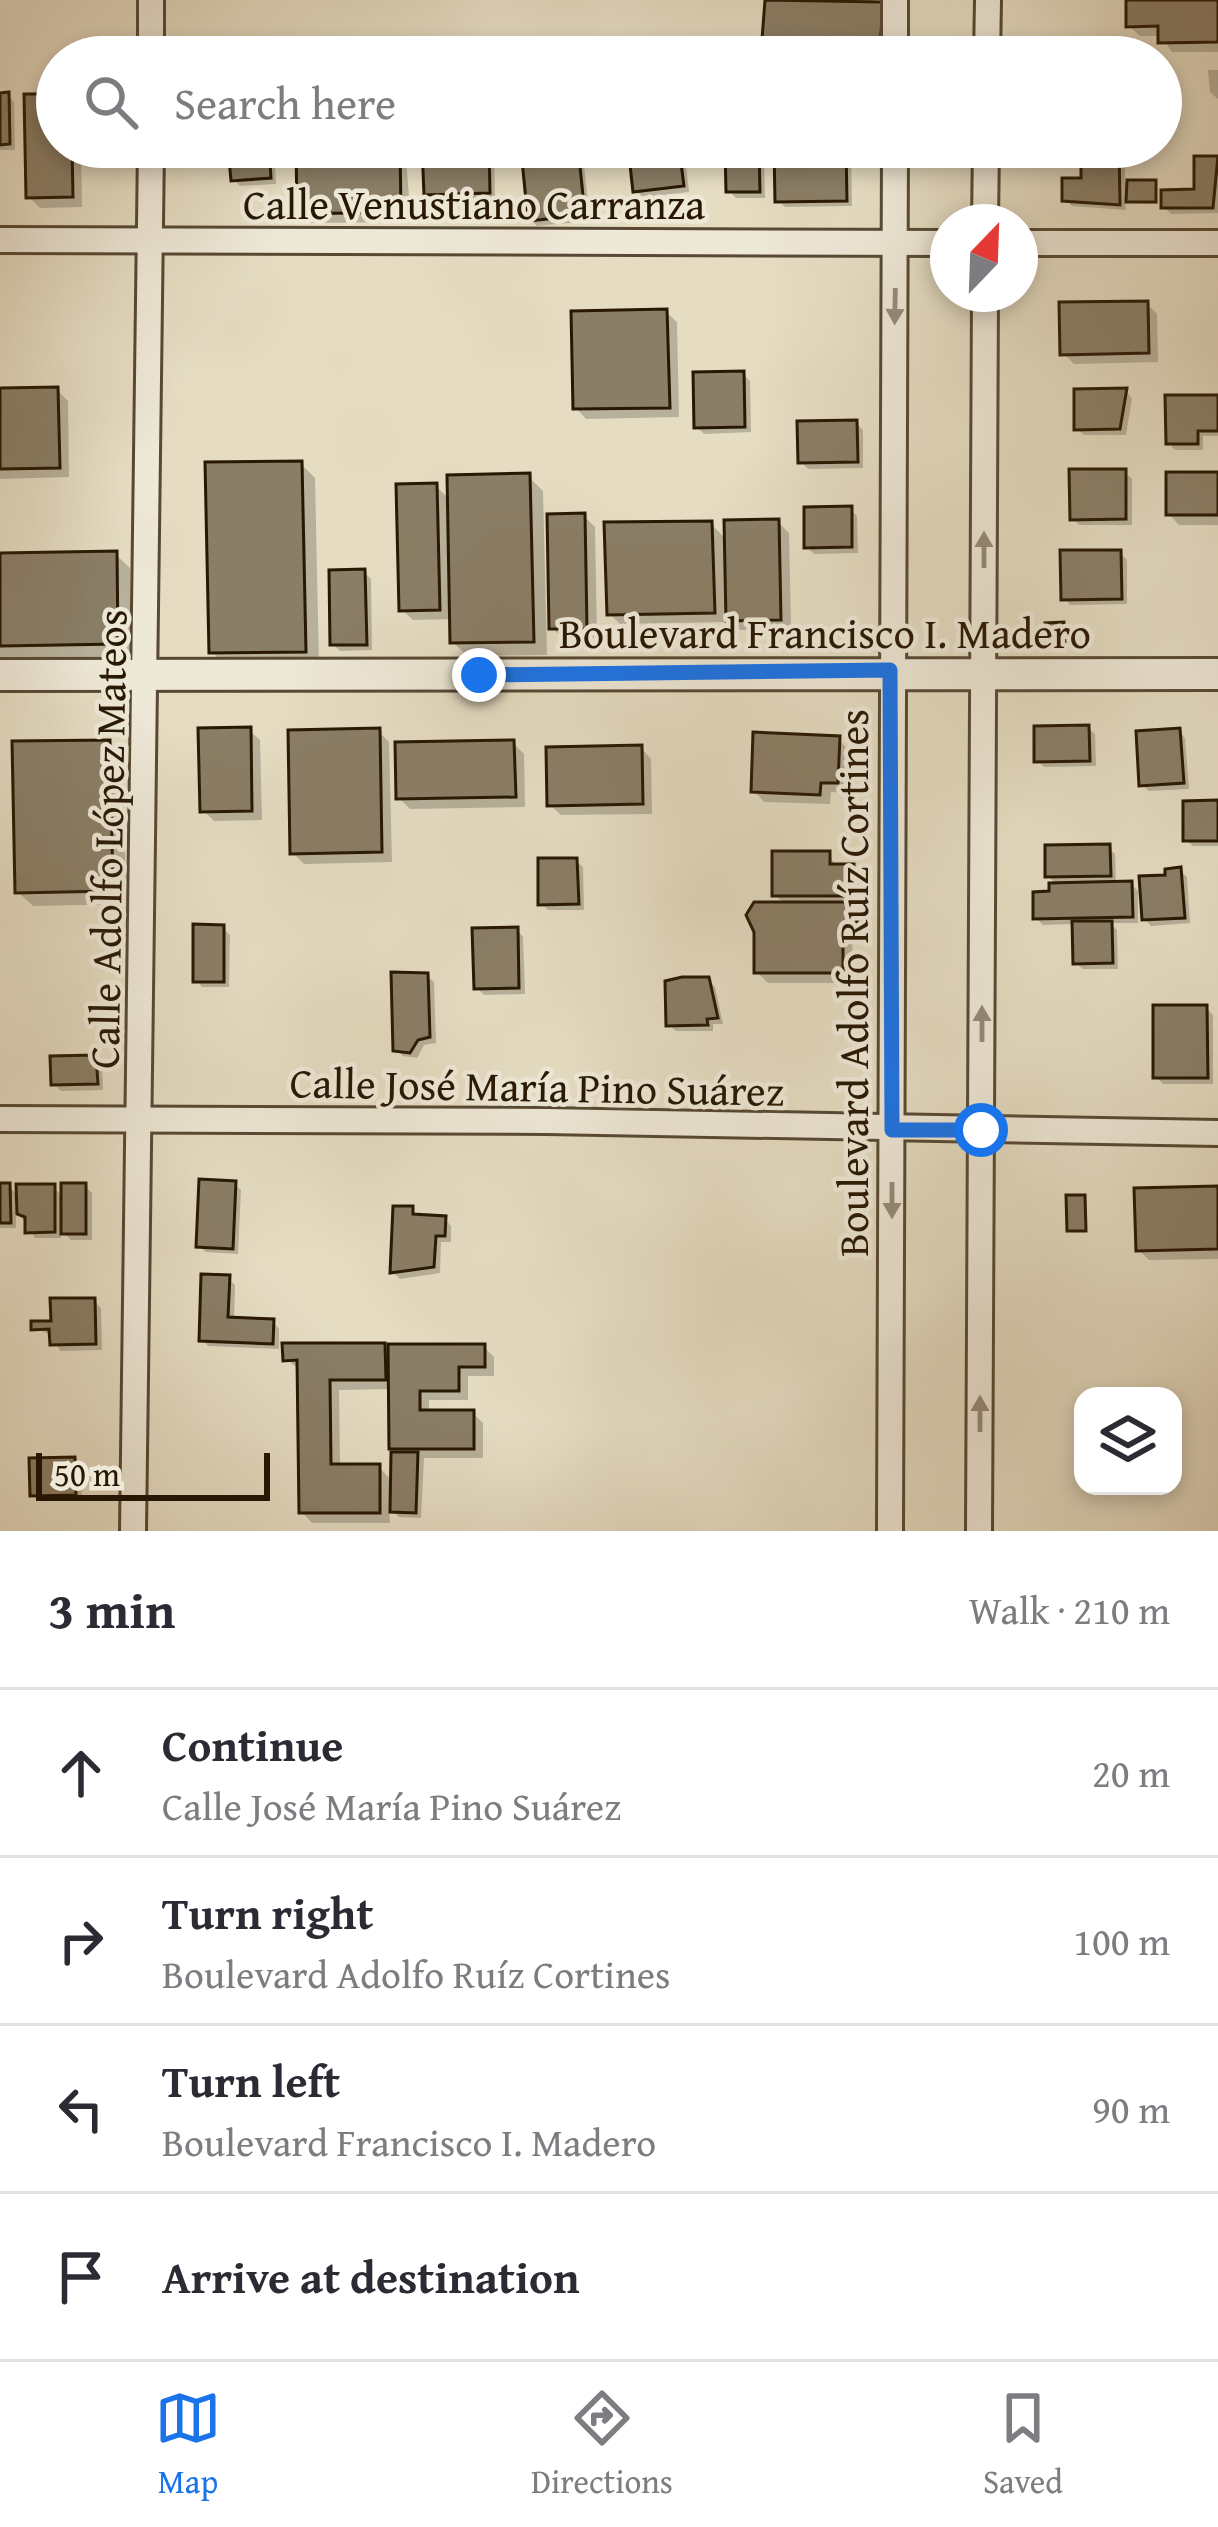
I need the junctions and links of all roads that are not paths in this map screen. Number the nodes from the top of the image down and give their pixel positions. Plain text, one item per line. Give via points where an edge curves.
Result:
1 (151, 0) edge
2 (895, 0) edge
3 (988, 0) edge
4 (151, 36) edge
5 (895, 36) edge
6 (987, 36) edge
7 (151, 168) edge
8 (896, 168) edge
9 (986, 168) edge
10 (985, 204) edge
11 (0, 241) edge
12 (151, 241) junction
13 (896, 243) junction
14 (930, 243) edge
15 (1038, 243) edge
16 (1218, 243) edge
17 (985, 312) edge
18 (890, 670) junction
19 (984, 672) junction
20 (1218, 674) edge
21 (0, 675) edge
22 (148, 676) junction
23 (0, 1119) edge
24 (142, 1122) junction
25 (892, 1130) junction
26 (981, 1130) junction
27 (1218, 1133) edge
28 (133, 1531) edge
29 (890, 1531) edge
30 (979, 1531) edge

1 - 4 street
2 - 5 street
3 - 6 street
7 - 12 street, Calle Adolfo López Mateos
8 - 13 street, Boulevard Adolfo Ruíz Cortines
9 - 10 street
11 - 12 street, Calle Venustiano Carranza
12 - 13 street, Calle Venustiano Carranza
12 - 22 street, Calle Adolfo López Mateos
13 - 14 street, Calle Venustiano Carranza
13 -> 18 street, Boulevard Adolfo Ruíz Cortines
15 - 16 street
19 -> 17 street
18 - 19 street, Boulevard Francisco I. Madero
18 - 22 street, Boulevard Francisco I. Madero
18 - 25 street, Boulevard Adolfo Ruíz Cortines
19 - 20 street, Boulevard Francisco I. Madero
26 -> 19 street
21 - 22 street, Boulevard Francisco I. Madero
22 - 24 street, Calle Adolfo López Mateos
23 - 24 street, Calle José María Pino Suárez
24 - 25 street, Calle José María Pino Suárez
24 - 28 street, Calle Adolfo López Mateos
25 - 26 street, Calle José María Pino Suárez
25 -> 29 street, Boulevard Adolfo Ruíz Cortines
26 - 27 street, Calle José María Pino Suárez
30 -> 26 street

